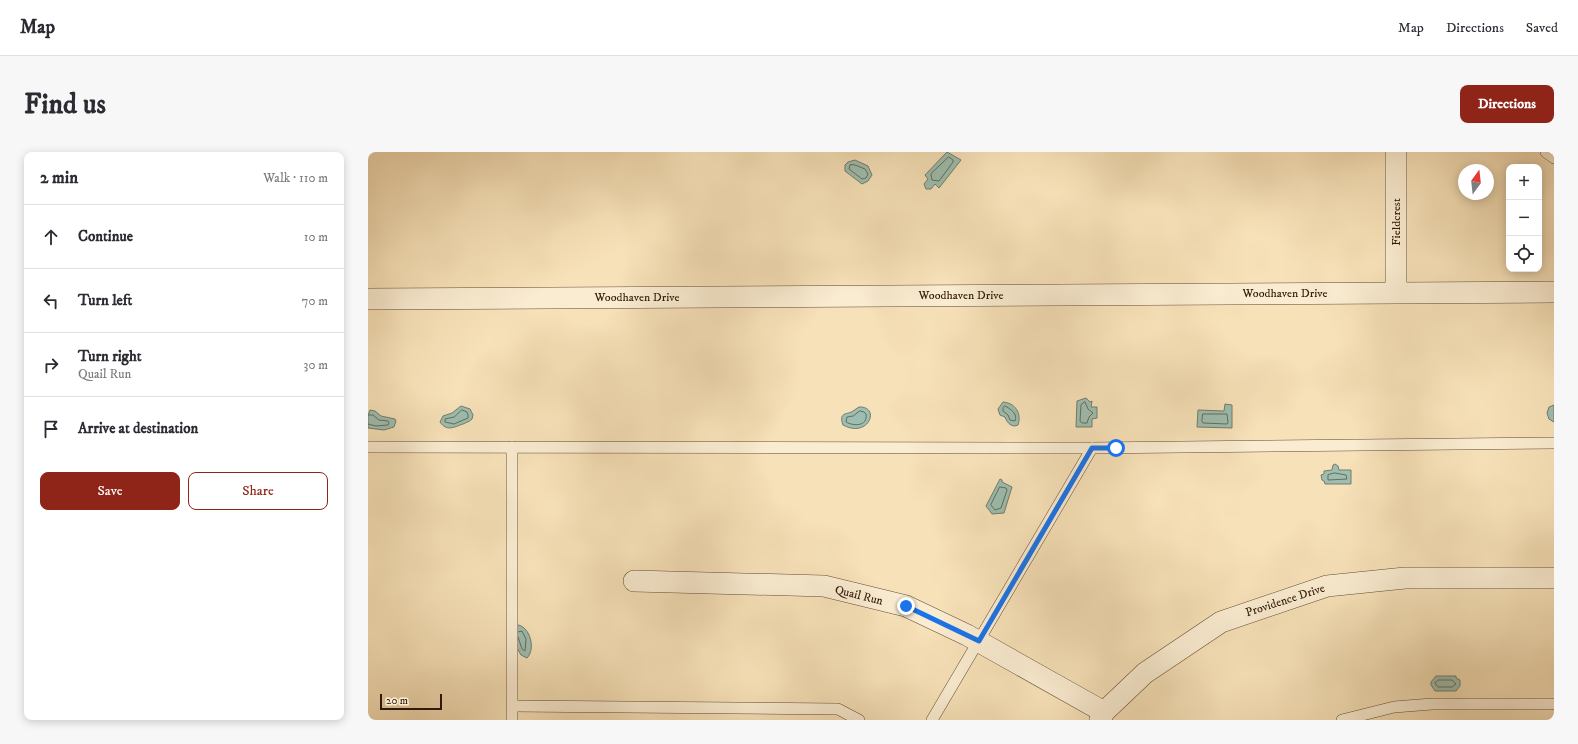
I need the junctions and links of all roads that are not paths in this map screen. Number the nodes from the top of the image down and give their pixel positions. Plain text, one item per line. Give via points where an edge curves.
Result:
1 (1396, 152) edge
2 (1546, 152) edge
3 (1554, 158) edge
4 (1396, 292) junction
5 (1554, 292) edge
6 (368, 299) edge
7 (1554, 443) edge
8 (368, 447) edge
9 (512, 447) junction
10 (1092, 448) junction
11 (1554, 578) edge
12 (634, 581) dead end
13 (979, 641) junction
14 (1554, 704) edge
15 (513, 706) junction
16 (1102, 716) edge
17 (512, 720) edge
18 (859, 720) edge
19 (932, 720) edge
20 (1342, 720) edge

1 - 4 street, Fieldcrest
2 - 3 lane
4 - 5 street, Woodhaven Drive
4 - 6 street, Woodhaven Drive
7 - 10 lane
8 - 9 lane
9 - 10 lane
9 - 15 lane
10 - 13 lane
11 - 16 street, Providence Drive via 1405,578 1327,586 1221,622 1145,673
12 - 13 street, Quail Run via 824,586 906,606
13 - 16 street, Quail Run
13 - 19 lane
14 - 20 lane via 1432,704 1394,707
15 - 17 lane
15 - 18 lane via 838,709

